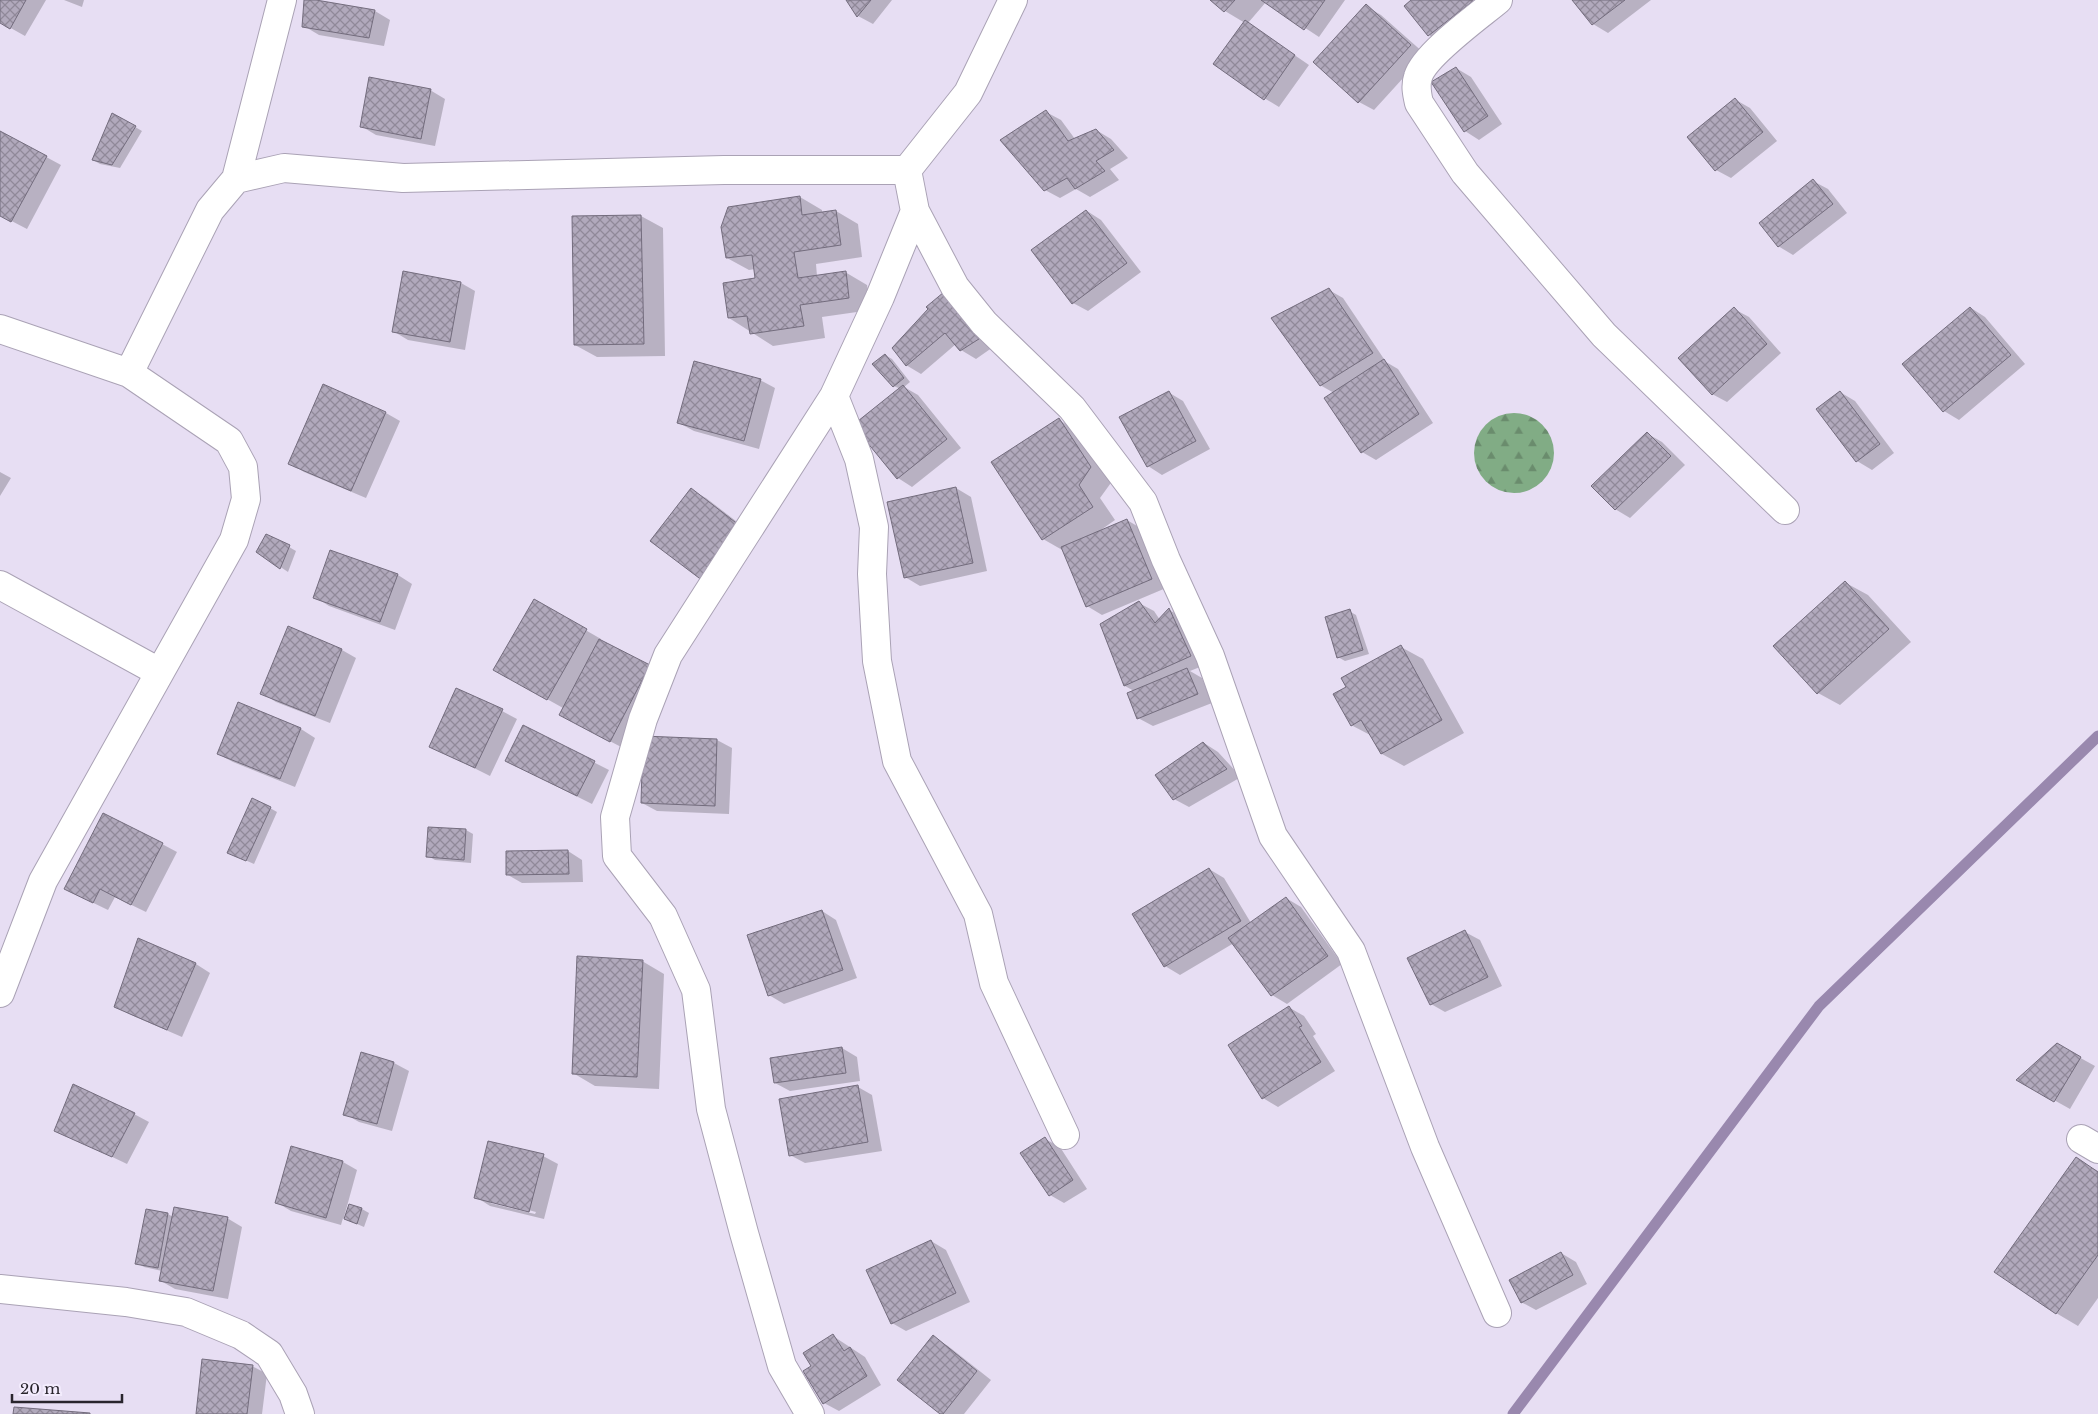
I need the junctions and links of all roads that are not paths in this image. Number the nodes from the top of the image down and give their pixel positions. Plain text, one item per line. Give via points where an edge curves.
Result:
1 (282, 0) edge
2 (1012, 0) edge
3 (1498, 0) edge
4 (907, 170) junction
5 (236, 179) junction
6 (915, 211) junction
7 (0, 329) edge
8 (129, 373) junction
9 (834, 396) junction
10 (1785, 510) dead end
11 (0, 585) edge
12 (159, 672) junction
13 (0, 992) edge
14 (1065, 1135) dead end
15 (0, 1289) edge
16 (1497, 1313) dead end
17 (300, 1414) edge
18 (810, 1414) edge

1 - 5 street
2 - 4 street via 968,92
3 - 10 street via 1439,48 1418,75 1416,91 1419,103 1465,173 1604,335
4 - 5 street via 705,170 402,178 284,168
4 - 6 street
5 - 8 street via 210,210
6 - 9 street
6 - 16 street via 955,287 984,323 1072,408 1143,502 1210,656 1273,836 1352,951 1425,1147
7 - 8 street
8 - 12 street via 229,441 244,466 246,499 234,540
9 - 14 street via 859,458 874,527 872,574 877,661 897,761 978,914 994,983
9 - 18 street via 668,656 643,719 615,817 617,856 663,916 696,990 711,1110 744,1233 782,1366
11 - 12 street
12 - 13 street via 44,881
15 - 17 street via 126,1302 186,1312 241,1336 269,1354

